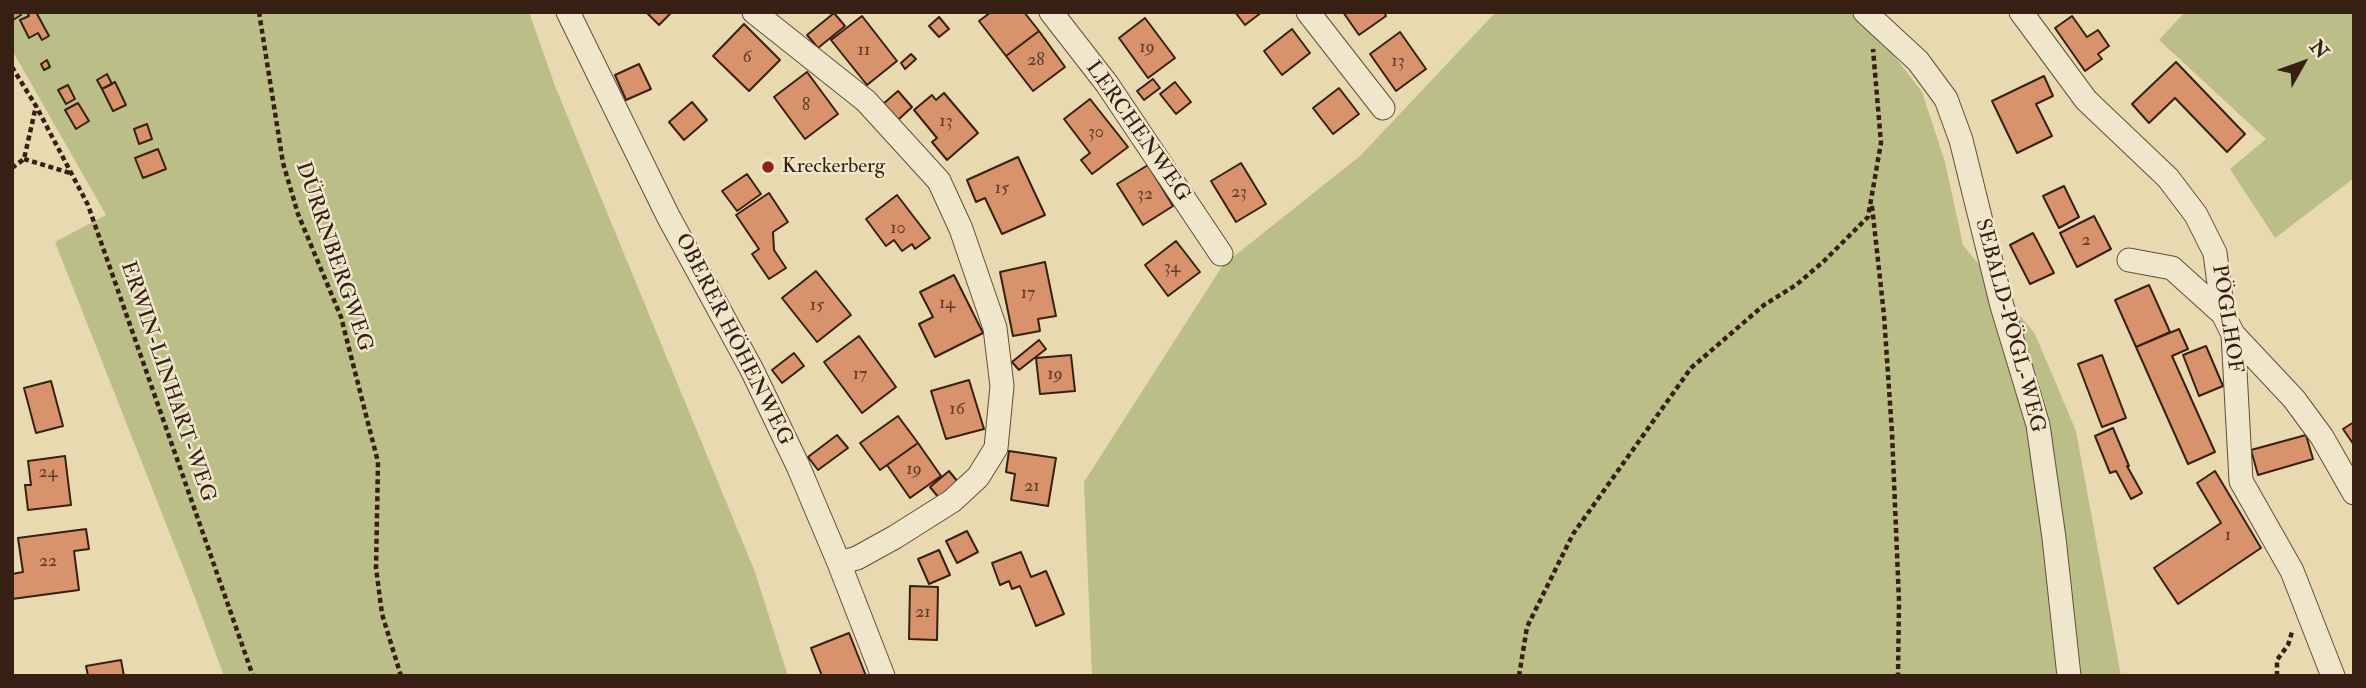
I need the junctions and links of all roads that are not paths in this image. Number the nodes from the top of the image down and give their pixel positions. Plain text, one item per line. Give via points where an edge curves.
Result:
1 (568, 12) edge
2 (754, 12) edge
3 (1051, 12) edge
4 (1308, 12) edge
5 (2021, 12) edge
6 (1868, 15) edge
7 (1383, 108) dead end
8 (1221, 254) dead end
9 (2129, 260) dead end
10 (2228, 324) junction
11 (2354, 493) edge
12 (839, 563) junction
13 (883, 676) edge
14 (2069, 676) edge
15 (2333, 676) edge

1 - 12 street, OBERER HÖHENWEG via 668,216 752,370
2 - 12 street via 866,101 939,181 995,328 1002,386 996,448 978,477 953,501 895,537
3 - 8 street, LERCHENWEG via 1107,84
4 - 7 street
5 - 10 street, PÖGLHOF via 2086,100 2168,178 2196,215 2215,253
6 - 14 street, SEBALD-PÖGL-WEG via 1925,70 1946,99 1961,141 2038,425
9 - 10 street via 2172,268
10 - 11 street via 2294,399
10 - 15 street, PÖGLHOF via 2241,481 2292,571
12 - 13 street, OBERER HÖHENWEG

